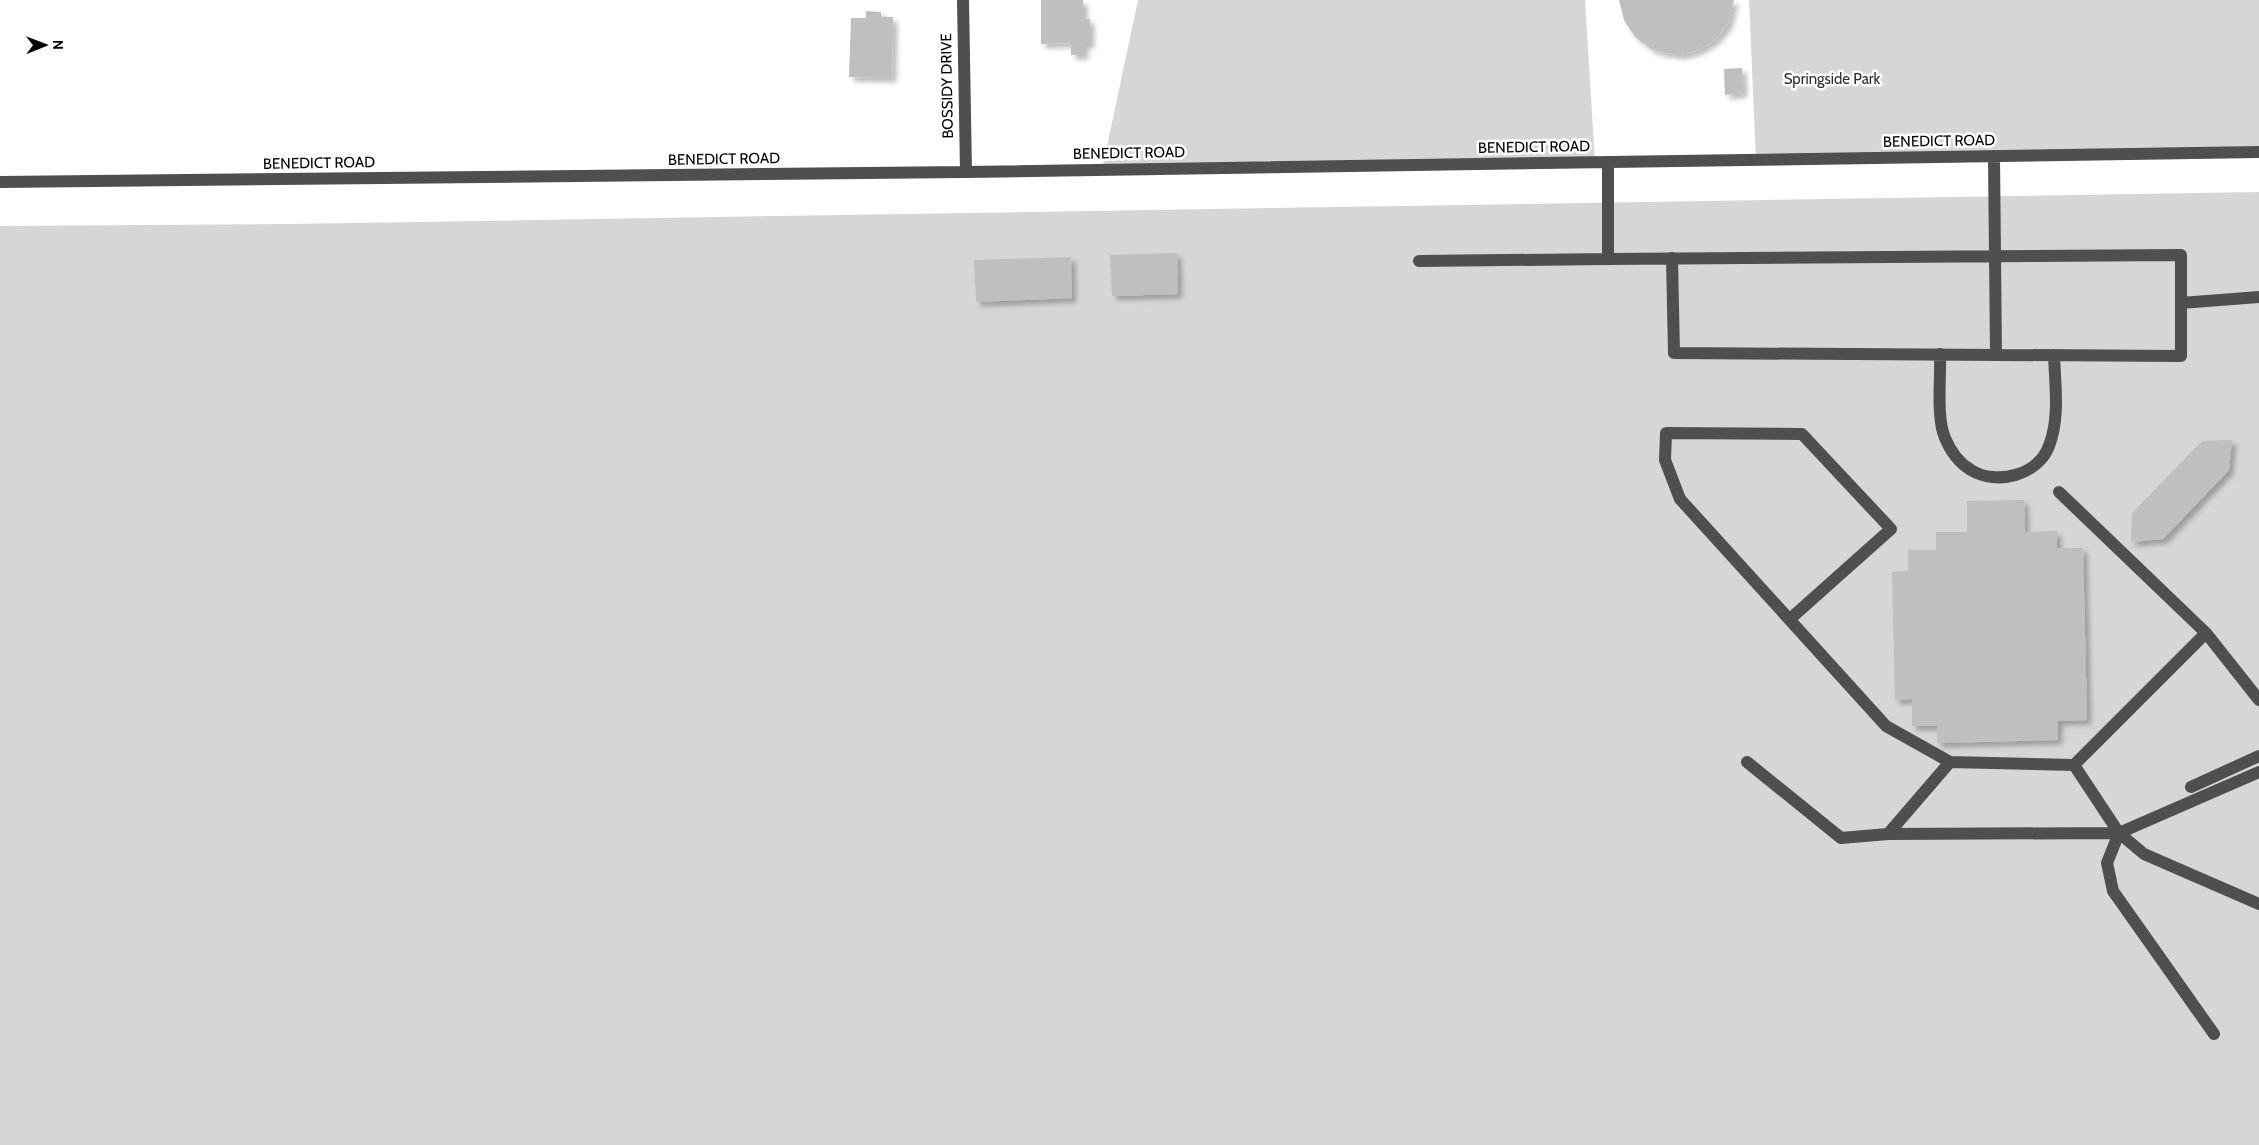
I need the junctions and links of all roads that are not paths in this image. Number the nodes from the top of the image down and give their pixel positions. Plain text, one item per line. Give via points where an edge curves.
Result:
1 (963, 0) edge
2 (2259, 152) edge
3 (1994, 156) junction
4 (1608, 162) junction
5 (966, 172) junction
6 (0, 182) edge
7 (1995, 256) junction
8 (1672, 258) junction
9 (1608, 259) junction
10 (1420, 261) dead end
11 (2259, 298) edge
12 (2181, 303) junction
13 (1940, 354) junction
14 (1996, 355) junction
15 (2054, 355) junction
16 (2059, 492) dead end
17 (1790, 619) junction
18 (2206, 633) junction
19 (2259, 700) edge
20 (2259, 756) edge
21 (1747, 762) dead end
22 (1950, 762) junction
23 (2074, 765) junction
24 (2259, 772) edge
25 (2191, 788) dead end
26 (2119, 833) junction
27 (1888, 834) junction
28 (2259, 904) edge
29 (2214, 1034) dead end

1 - 5 street, BOSSIDY DRIVE
2 - 3 street, BENEDICT ROAD
3 - 4 street, BENEDICT ROAD
3 - 7 street
4 - 5 street, BENEDICT ROAD
4 - 9 street
5 - 6 street, BENEDICT ROAD
7 - 8 street
7 - 12 street via 2181,255
7 - 14 street
8 - 9 street
8 - 13 street via 1674,353
9 - 10 street
11 - 12 street
12 - 15 street via 2181,356
13 - 14 street
13 - 15 street via 1944,436 1955,457 1972,471 2011,477 2035,466 2048,448 2056,419
14 - 15 street
16 - 18 street
17 - 17 street via 1680,499 1665,460 1666,433 1802,434 1891,529
17 - 22 street via 1886,726
18 - 19 street
18 - 23 street
20 - 25 street
21 - 27 street via 1841,838
22 - 23 street
22 - 27 street
23 - 26 street
24 - 26 street
26 - 27 street
26 - 28 street via 2144,854
26 - 29 street via 2107,863 2113,891

